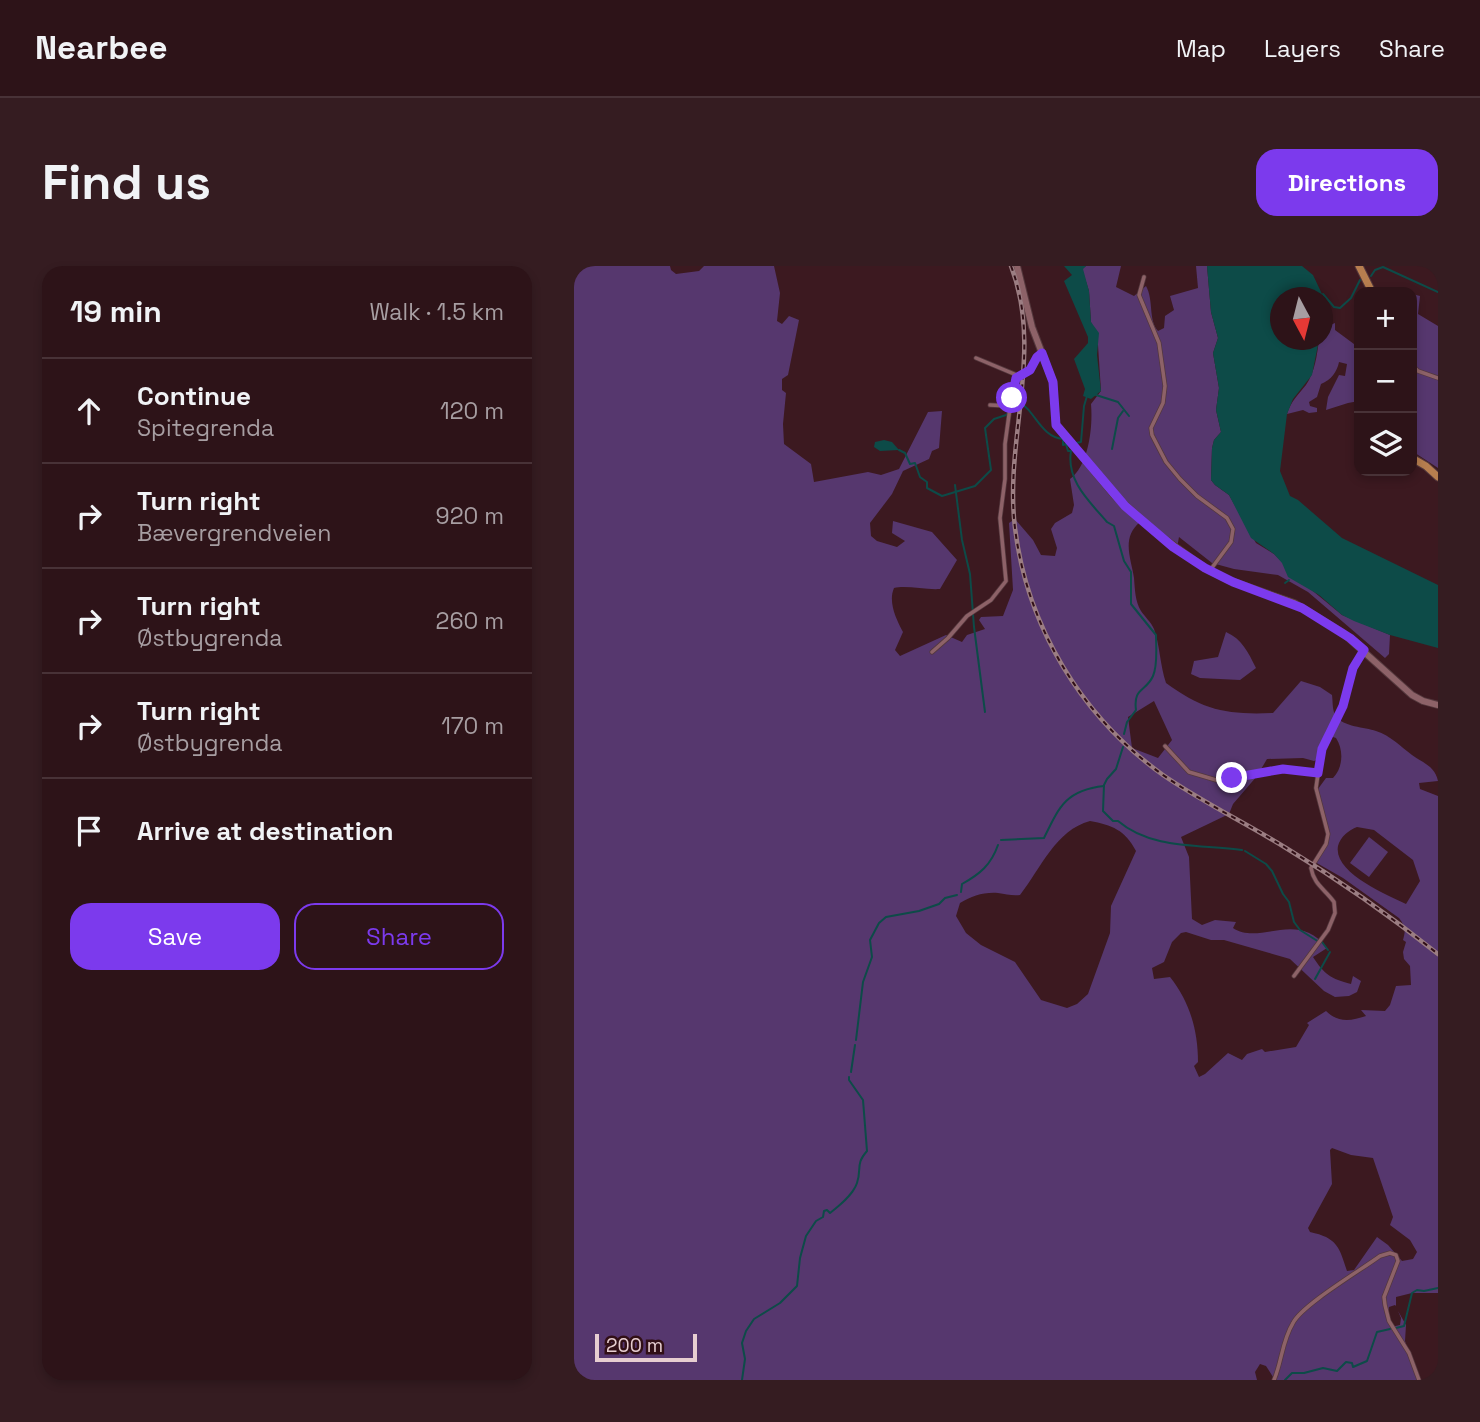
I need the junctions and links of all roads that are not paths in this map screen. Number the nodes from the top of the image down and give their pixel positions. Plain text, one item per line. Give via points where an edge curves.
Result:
1 (1017, 266) edge
2 (1359, 266) edge
3 (1144, 277) dead end
4 (1369, 287) edge
5 (1042, 353) junction
6 (976, 358) dead end
7 (1417, 370) edge
8 (1019, 376) junction
9 (1438, 377) edge
10 (990, 405) dead end
11 (1010, 406) junction
12 (1417, 461) edge
13 (1438, 477) edge
14 (1210, 571) junction
15 (1364, 650) junction
16 (932, 652) dead end
17 (1438, 705) edge
18 (1165, 746) dead end
19 (1318, 773) junction
20 (1294, 976) dead end
21 (1275, 1380) edge
22 (1419, 1380) edge

1 - 5 main road
2 - 4 main road
3 - 14 street via 1139,295 1159,343 1165,386 1152,435 1180,479 1227,518 1233,529 1231,542
5 - 8 street via 1030,370
5 - 14 main road via 1053,382 1054,417 1061,432 1125,506
6 - 8 street
7 - 9 street
8 - 11 street
10 - 11 street
11 - 16 street via 1000,518 1006,581
12 - 13 main road
14 - 15 main road via 1302,608
15 - 17 main road via 1412,695
15 - 19 street via 1322,749
18 - 19 street via 1187,770 1216,780 1283,769
19 - 20 street via 1317,794 1328,834 1311,869 1336,909 1322,941
21 - 22 street via 1282,1346 1296,1317 1390,1253 1398,1261 1384,1297 1388,1321 1409,1353

